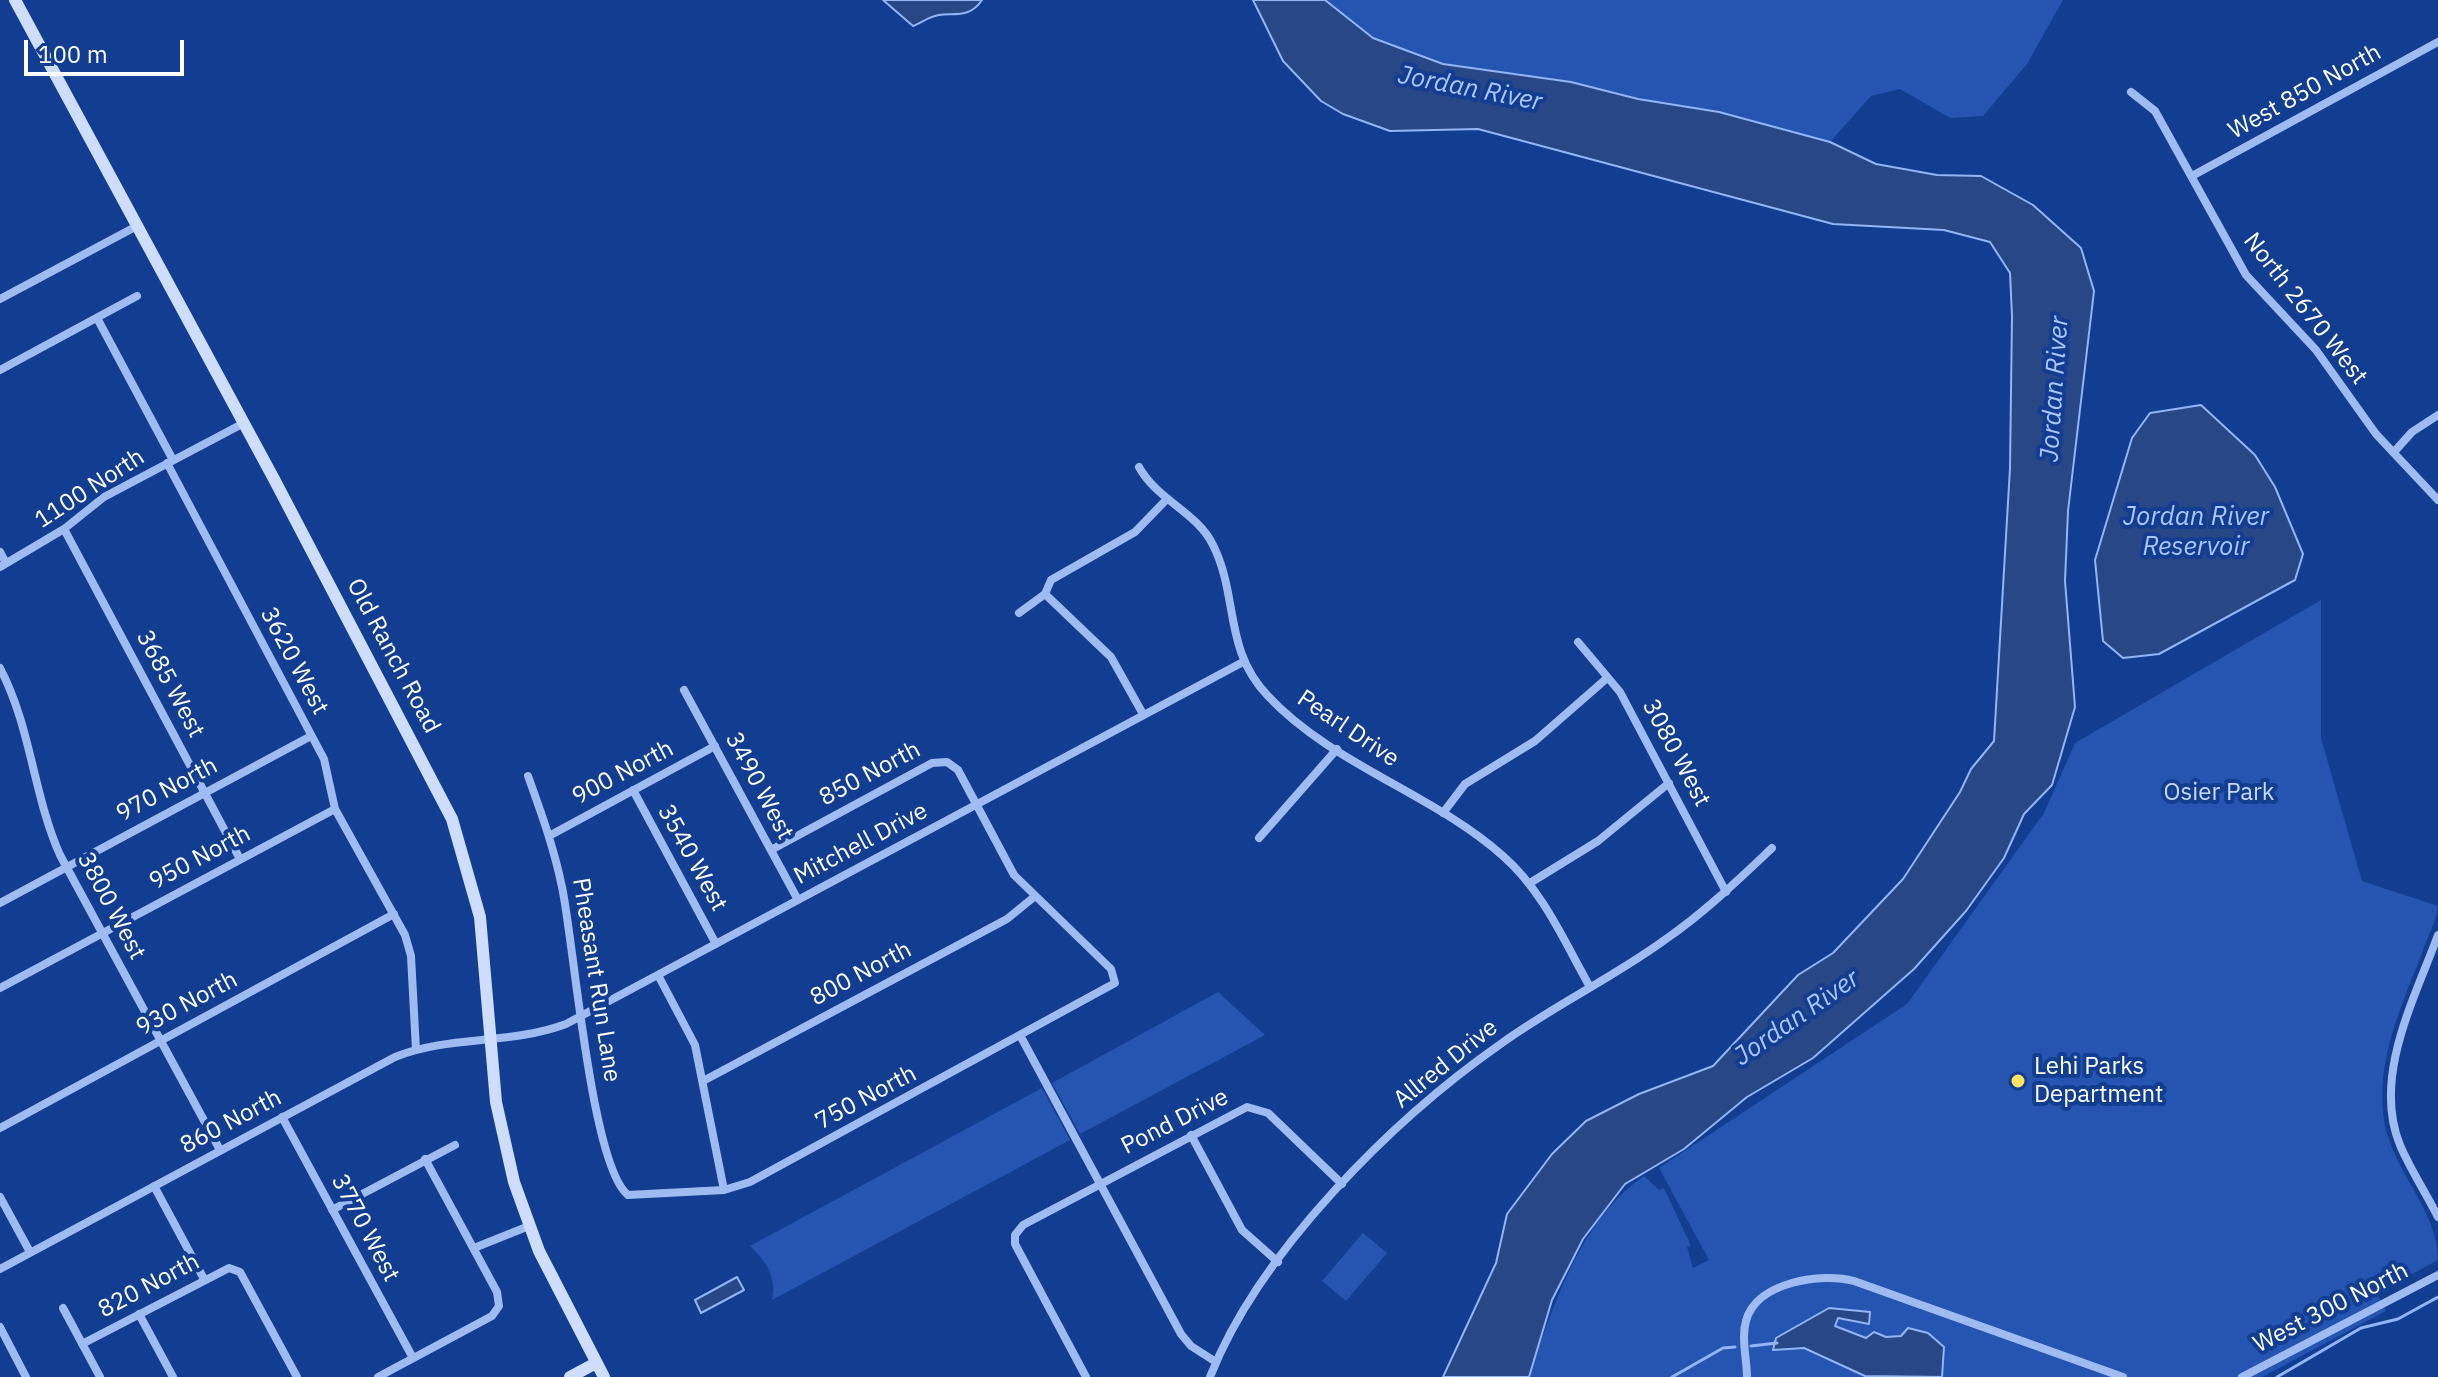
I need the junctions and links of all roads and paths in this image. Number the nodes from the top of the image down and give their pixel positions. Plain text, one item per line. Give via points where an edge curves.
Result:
1 (15, 0) edge
2 (2438, 42) edge
3 (2131, 92) dead end
4 (2192, 176) junction
5 (137, 226) junction
6 (137, 296) dead end
7 (0, 299) edge
8 (97, 318) junction
9 (0, 370) edge
10 (2438, 415) edge
11 (244, 423) junction
12 (2394, 452) junction
13 (170, 462) junction
14 (1139, 467) dead end
15 (1166, 500) junction
16 (2438, 500) edge
17 (64, 529) junction
18 (0, 552) edge
19 (3, 565) edge
20 (1045, 594) junction
21 (1019, 613) dead end
22 (1578, 642) dead end
23 (1243, 662) junction
24 (0, 668) edge
25 (1606, 679) junction
26 (684, 690) dead end
27 (1143, 714) junction
28 (311, 736) junction
29 (715, 746) junction
30 (1337, 749) junction
31 (528, 776) dead end
32 (1669, 783) junction
33 (633, 790) junction
34 (206, 791) junction
35 (976, 804) junction
36 (335, 809) junction
37 (1443, 813) junction
38 (549, 836) junction
39 (1259, 838) dead end
40 (1772, 848) dead end
41 (771, 850) junction
42 (240, 859) junction
43 (67, 867) junction
44 (1530, 883) junction
45 (1726, 892) junction
46 (1034, 897) junction
47 (798, 900) junction
48 (0, 903) edge
49 (394, 914) junction
50 (103, 933) junction
51 (2438, 935) edge
52 (716, 944) junction
53 (658, 975) junction
54 (1590, 987) junction
55 (0, 988) edge
56 (580, 1017) junction
57 (1021, 1037) junction
58 (490, 1039) junction
59 (161, 1041) junction
60 (416, 1050) junction
61 (703, 1081) junction
62 (282, 1117) junction
63 (0, 1128) edge
64 (1191, 1135) junction
65 (455, 1145) dead end
66 (220, 1150) junction
67 (425, 1159) junction
68 (1100, 1184) junction
69 (1342, 1184) junction
70 (154, 1186) junction
71 (621, 1190) joint
72 (724, 1190) junction
73 (0, 1197) edge
74 (332, 1210) junction
75 (2438, 1217) edge
76 (529, 1226) junction
77 (474, 1248) junction
78 (30, 1252) junction
79 (1278, 1262) junction
80 (0, 1269) edge
81 (2438, 1275) edge
82 (204, 1279) junction
83 (63, 1308) dead end
84 (139, 1314) junction
85 (0, 1327) edge
86 (82, 1344) junction
87 (413, 1358) junction
88 (1216, 1362) junction
89 (596, 1363) junction
90 (26, 1377) edge
91 (100, 1377) edge
92 (173, 1377) edge
93 (297, 1377) edge
94 (378, 1377) edge
95 (570, 1377) edge
96 (604, 1377) edge
97 (1086, 1377) edge
98 (1210, 1377) edge
99 (1747, 1377) edge
100 (2123, 1377) edge
101 (2242, 1377) edge

1 - 5 street, Old Ranch Road
2 - 4 street, West 850 North
3 - 4 street, North 2670 West via 2155,111
4 - 12 street, North 2670 West via 2246,275 2316,350
5 - 7 street
5 - 11 street, Old Ranch Road
6 - 8 street
8 - 9 street
8 - 13 street, 3620 West
10 - 12 street
11 - 13 street, 1100 North
11 - 58 street, Old Ranch Road via 452,819 480,917
12 - 16 street, North 2670 West
13 - 17 street, 1100 North via 104,497
13 - 28 street, 3620 West
14 - 15 street, Pearl Drive
15 - 20 street via 1135,532 1051,580
15 - 23 street, Pearl Drive via 1203,530 1215,548
17 - 19 street, 1100 North
17 - 34 street, 3685 West
18 - 19 street
20 - 21 street
20 - 27 street via 1111,657
22 - 25 street, 3080 West
23 - 27 street, Mitchell Drive
23 - 30 street, Pearl Drive via 1277,705
24 - 43 street, 3800 West via 19,708 49,828
25 - 32 street, 3080 West via 1620,692
25 - 37 street via 1535,741 1470,780
26 - 29 street, 3490 West
27 - 35 street, Mitchell Drive
28 - 34 street, 970 North
28 - 36 street, 3620 West via 324,759
29 - 33 street, 900 North
29 - 41 street, 3490 West
30 - 37 street, Pearl Drive
30 - 39 street
31 - 38 street, Pheasant Run Lane
32 - 44 street via 1598,841
32 - 45 street, 3080 West
33 - 38 street, 900 North
33 - 52 street, 3540 West
34 - 42 street, 3685 West
34 - 43 street, 970 North
35 - 41 street, 850 North via 958,770 947,762 932,763
35 - 46 street via 1014,875
35 - 47 street, Mitchell Drive
36 - 42 street, 950 North
36 - 49 street, 3620 West
37 - 44 street, Pearl Drive via 1490,845
38 - 56 street, Pheasant Run Lane via 567,911
40 - 45 street, Allred Drive
41 - 47 street, 3490 West
42 - 50 street, 950 North
43 - 48 street, 970 North
43 - 50 street, 3800 West
44 - 54 street, Pearl Drive
45 - 54 street, Allred Drive via 1668,938
46 - 57 street, 750 North via 1111,969 1115,983
46 - 61 street, 800 North via 1007,919
47 - 52 street, Mitchell Drive
49 - 59 street, 930 North
49 - 60 street, 3620 West via 411,956
50 - 55 street, 950 North
50 - 59 street, 3800 West
51 - 75 street via 2395,1056 2392,1084 2399,1143
52 - 53 street, Mitchell Drive
53 - 56 street, Mitchell Drive
53 - 61 street via 695,1045
54 - 69 street, Allred Drive via 1459,1075
56 - 58 street, Mitchell Drive via 543,1033
56 - 71 street, Pheasant Run Lane via 605,1145
57 - 68 street
57 - 72 street, 750 North via 762,1176
58 - 60 street, 860 North
58 - 76 street, Old Ranch Road via 496,1102
59 - 63 street, 930 North
59 - 66 street, 3800 West
60 - 62 street, 860 North
61 - 72 street
62 - 66 street, 860 North
62 - 74 street, 3770 West
64 - 68 street, Pond Drive
64 - 69 street, Pond Drive via 1241,1108 1258,1108
64 - 79 street via 1242,1230
65 - 67 street
66 - 70 street, 860 North
67 - 74 street
67 - 77 street
68 - 88 street via 1181,1334
68 - 97 street, Pond Drive via 1023,1225 1015,1235 1017,1249
69 - 79 street, Allred Drive
70 - 78 street, 860 North
70 - 82 street
71 - 72 street, 750 North via 635,1197
73 - 78 street
74 - 87 street, 3770 West
76 - 77 street
76 - 89 street, Old Ranch Road
77 - 87 street via 497,1292 497,1311
78 - 80 street, 860 North
79 - 88 street, Allred Drive
81 - 101 street, West 300 North
82 - 84 street, 820 North
82 - 93 street, 820 North via 236,1269
83 - 86 street
84 - 86 street, 820 North
84 - 92 street
85 - 90 street
86 - 91 street
87 - 94 street
88 - 98 street, Allred Drive
89 - 95 street
89 - 96 street, Old Ranch Road
99 - 100 street via 1746,1320 1753,1309 1784,1286 1826,1277 1854,1281

